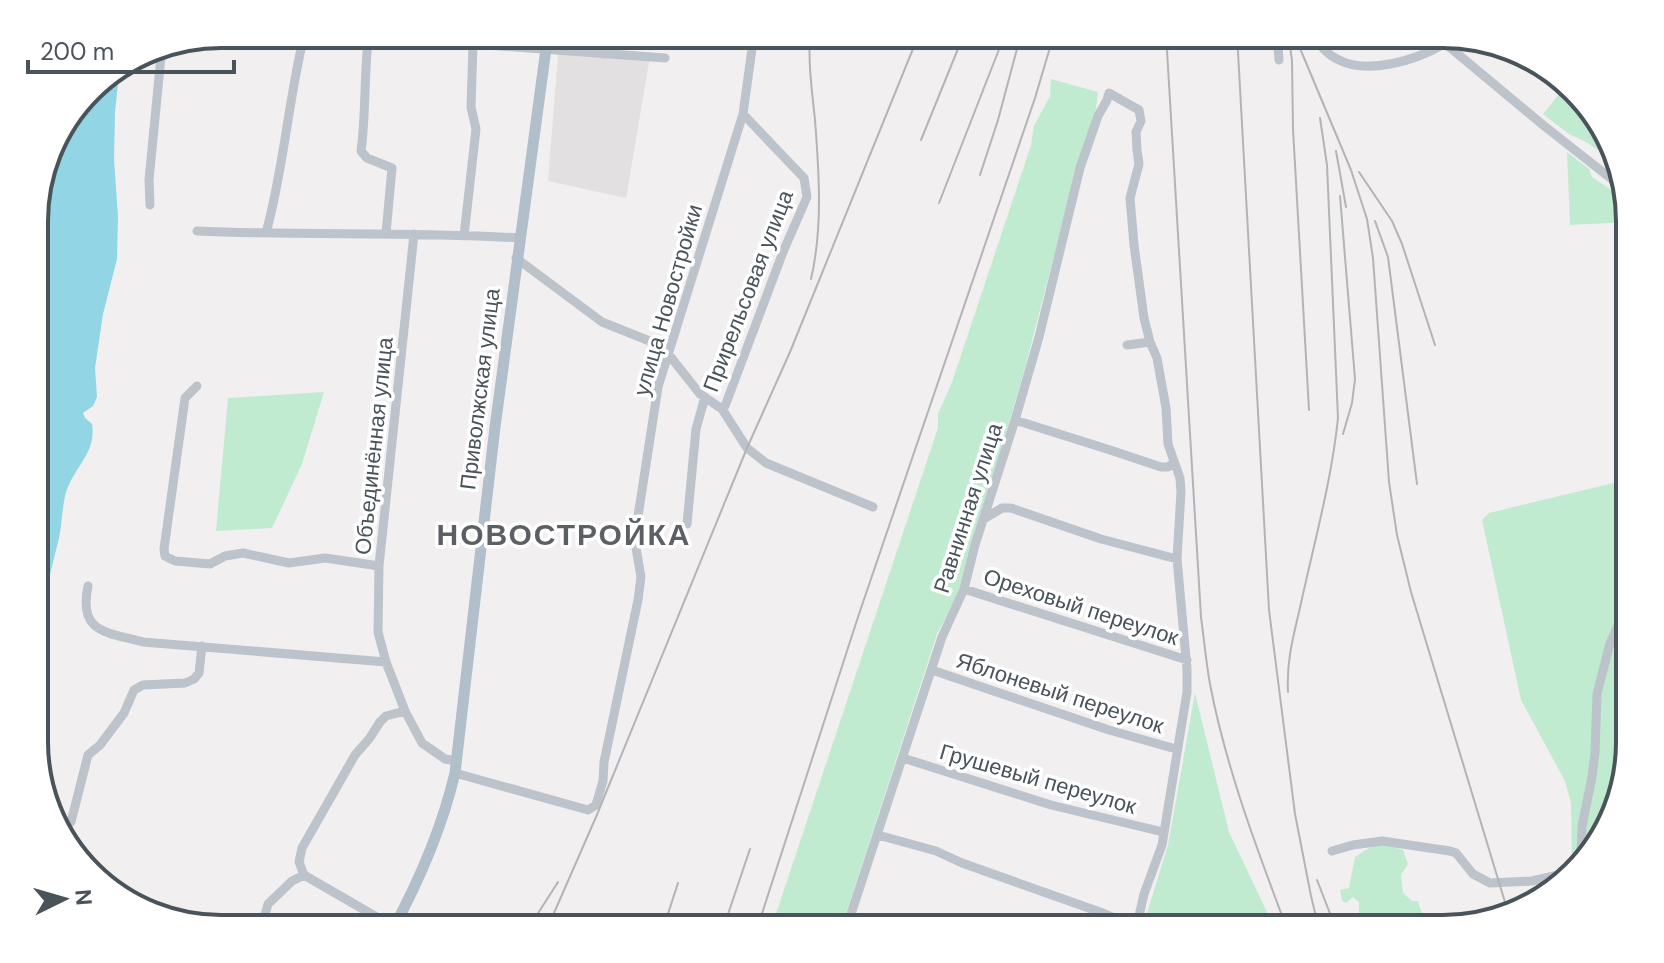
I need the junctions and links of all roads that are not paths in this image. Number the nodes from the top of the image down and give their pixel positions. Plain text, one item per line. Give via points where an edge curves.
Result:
1 (301, 48) edge
2 (367, 48) edge
3 (473, 48) edge
4 (530, 48) edge
5 (604, 48) edge
6 (752, 48) edge
7 (1278, 48) edge
8 (1322, 48) edge
9 (1430, 48) edge
10 (1451, 48) edge
11 (546, 49) junction
12 (603, 54) junction
13 (665, 58) dead end
14 (161, 59) edge
15 (1279, 60) dead end
16 (743, 114) junction
17 (1610, 178) edge
18 (150, 205) dead end
19 (197, 231) dead end
20 (266, 233) junction
21 (386, 233) junction
22 (414, 234) junction
23 (464, 236) junction
24 (519, 238) junction
25 (516, 258) junction
26 (1150, 342) junction
27 (1127, 345) dead end
28 (667, 354) junction
29 (197, 386) dead end
30 (705, 397) junction
31 (722, 409) junction
32 (1015, 420) junction
33 (1173, 463) junction
34 (873, 507) dead end
35 (985, 518) junction
36 (687, 524) dead end
37 (1177, 559) junction
38 (379, 566) junction
39 (88, 586) dead end
40 (964, 589) junction
41 (1616, 630) edge
42 (202, 646) junction
43 (1187, 660) junction
44 (386, 662) junction
45 (932, 670) junction
46 (405, 711) junction
47 (1176, 749) junction
48 (903, 758) junction
49 (456, 767) junction
50 (588, 810) joint
51 (71, 822) dead end
52 (1163, 832) junction
53 (878, 835) junction
54 (1581, 845) edge
55 (1332, 851) dead end
56 (304, 875) junction
57 (1551, 877) edge
58 (265, 915) edge
59 (372, 915) edge
60 (400, 915) edge
61 (854, 915) edge
62 (1107, 915) edge
63 (1139, 915) edge

1 - 20 street
2 - 21 street via 361,151 392,168
3 - 23 street via 471,107 476,129
4 - 11 street
5 - 12 street
6 - 16 street, улица Новостройки
7 - 15 street
8 - 9 street via 1337,60 1360,66 1416,58
10 - 17 street
11 - 12 street
11 - 24 main road, Приволжская улица
12 - 13 street
14 - 18 street
16 - 28 street, улица Новостройки
16 - 31 street, Прирельсовая улица via 804,178 807,197
19 - 20 street
20 - 21 street
21 - 22 street
22 - 23 street
22 - 38 street, Объединённая улица
23 - 24 street
24 - 25 main road, Приволжская улица
25 - 28 street via 602,322 662,346
25 - 49 main road, Приволжская улица
26 - 27 street
26 - 32 street, Равнинная улица via 1130,198 1139,164 1136,132 1141,115 1109,93 1080,168
26 - 33 street
28 - 30 street
28 - 50 street, улица Новостройки via 636,529 638,600 603,781 596,805
29 - 38 street via 185,398 165,556 210,564 243,553 289,563 325,558
30 - 31 street
30 - 36 street, Прирельсовая улица via 696,429
31 - 34 street via 747,448 766,463
32 - 33 street via 1161,467
32 - 35 street, Равнинная улица
33 - 37 street via 1181,492
35 - 37 street via 1011,508
35 - 40 street, Равнинная улица
37 - 43 street
38 - 44 street, Объединённая улица via 378,632
39 - 42 street via 88,619 107,633 143,642
40 - 43 street, Ореховый переулок
40 - 45 street, Равнинная улица
41 - 54 street via 1597,694 1595,753
42 - 44 street
42 - 51 street via 194,679 134,690 124,713 88,755
43 - 47 street
44 - 46 street, Объединённая улица
45 - 47 street, Яблоневый переулок
45 - 48 street, Равнинная улица
46 - 49 street, Объединённая улица via 422,743
46 - 56 street via 386,716 355,755 302,848 299,862
47 - 52 street
48 - 52 street, Грушевый переулок via 1051,805
48 - 53 street, Равнинная улица
49 - 50 street, Объединённая улица
49 - 60 main road, Приволжская улица via 435,841
52 - 63 street
53 - 61 street, Равнинная улица
53 - 62 street via 936,851
55 - 57 street via 1382,841 1456,853 1473,874 1490,883
56 - 58 street via 268,904
56 - 59 street

